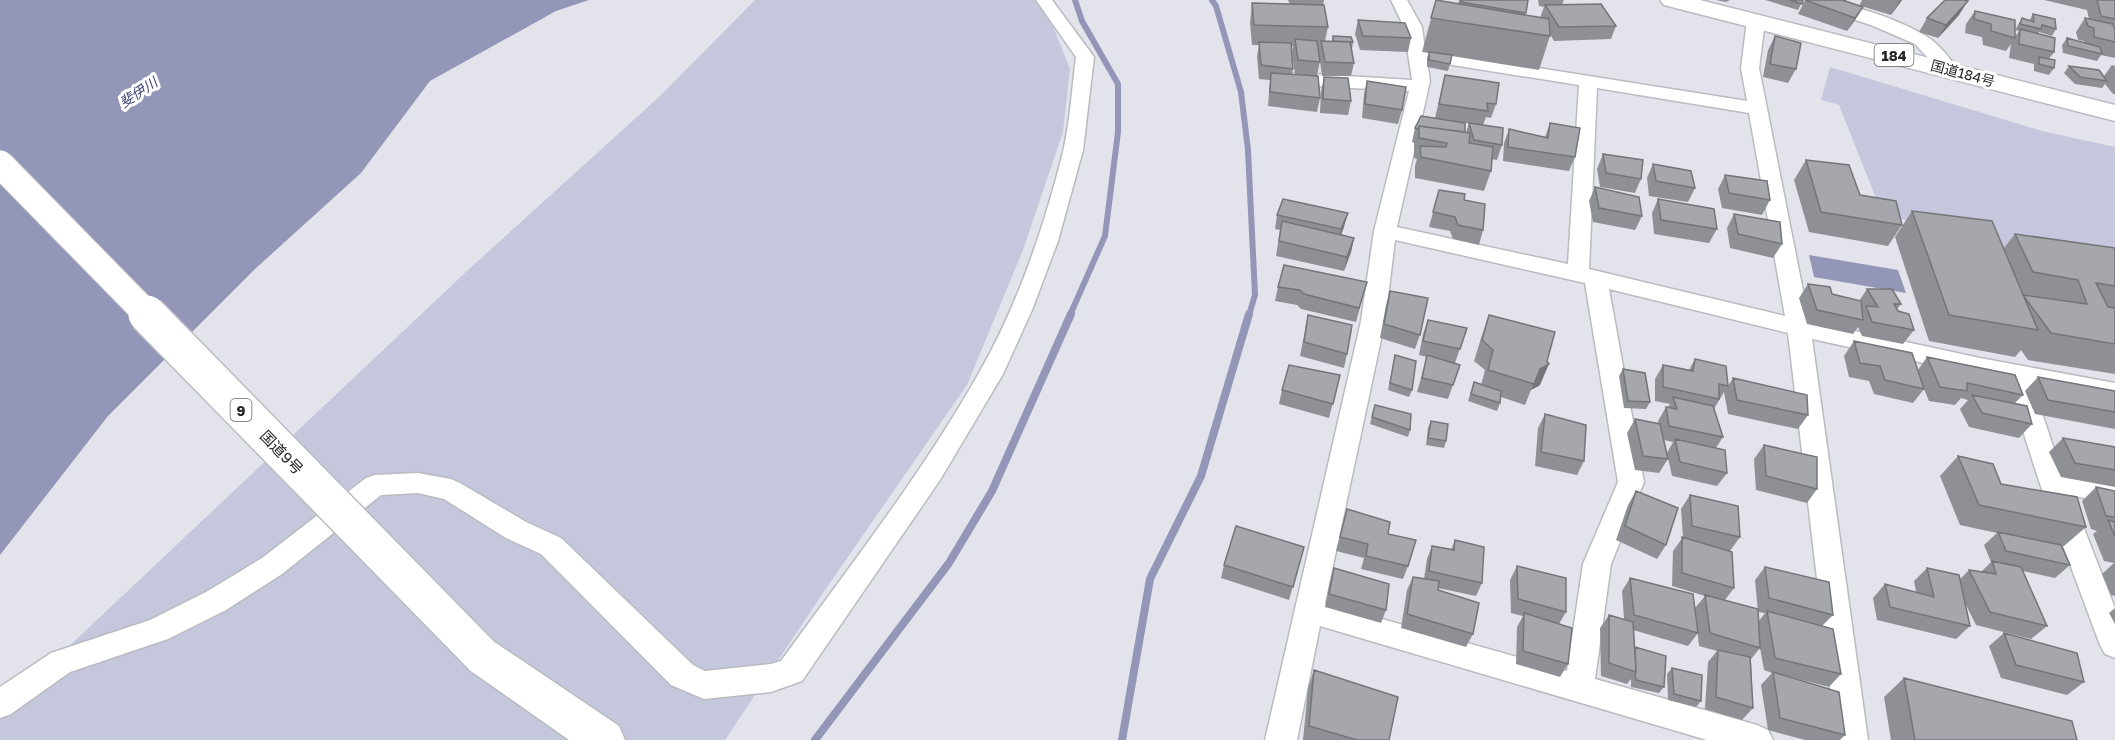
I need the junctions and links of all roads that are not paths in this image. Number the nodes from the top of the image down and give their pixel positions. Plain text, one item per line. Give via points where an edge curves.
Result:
1 (1044, 0) edge
2 (1399, 0) edge
3 (1672, 0) edge
4 (1811, 0) edge
5 (1756, 21) junction
6 (1417, 53) junction
7 (1948, 69) junction
8 (1295, 79) edge
9 (1588, 82) junction
10 (1420, 86) junction
11 (1758, 109) junction
12 (2115, 113) edge
13 (0, 164) edge
14 (1385, 231) junction
15 (1587, 276) junction
16 (1798, 328) junction
17 (2017, 376) junction
18 (2115, 393) edge
19 (2052, 481) junction
20 (2115, 494) edge
21 (1308, 610) junction
22 (2115, 645) edge
23 (482, 656) junction
24 (1579, 689) junction
25 (0, 704) edge
26 (563, 740) edge
27 (604, 740) edge
28 (1281, 740) edge
29 (1757, 740) edge
30 (1852, 740) edge

1 - 25 street via 1085,57 1073,150 1047,241 1021,310 991,374 931,473 791,671 771,678 704,685 682,675 551,546 516,530 451,490 418,483 375,484 272,566 216,601 158,630 61,662
2 - 6 street via 1413,27
3 - 5 highway, 国道184号 / 184
4 - 7 street via 1922,40
5 - 7 highway, 国道184号 / 184
5 - 11 street via 1750,68
6 - 9 street
6 - 10 street
7 - 12 highway, 国道184号 / 184
8 - 10 street
9 - 11 street
9 - 15 street
10 - 14 street
11 - 16 street
13 - 23 highway, 国道9号 / 9, bridge
14 - 15 street
14 - 21 street via 1373,321
15 - 16 street
15 - 24 street via 1631,482 1597,564
16 - 17 street
16 - 30 street
17 - 18 street
17 - 19 street
19 - 20 street
19 - 22 street
21 - 24 street
21 - 28 street
23 - 26 highway, 国道9号 / 9
23 - 27 highway, 9
24 - 29 street

